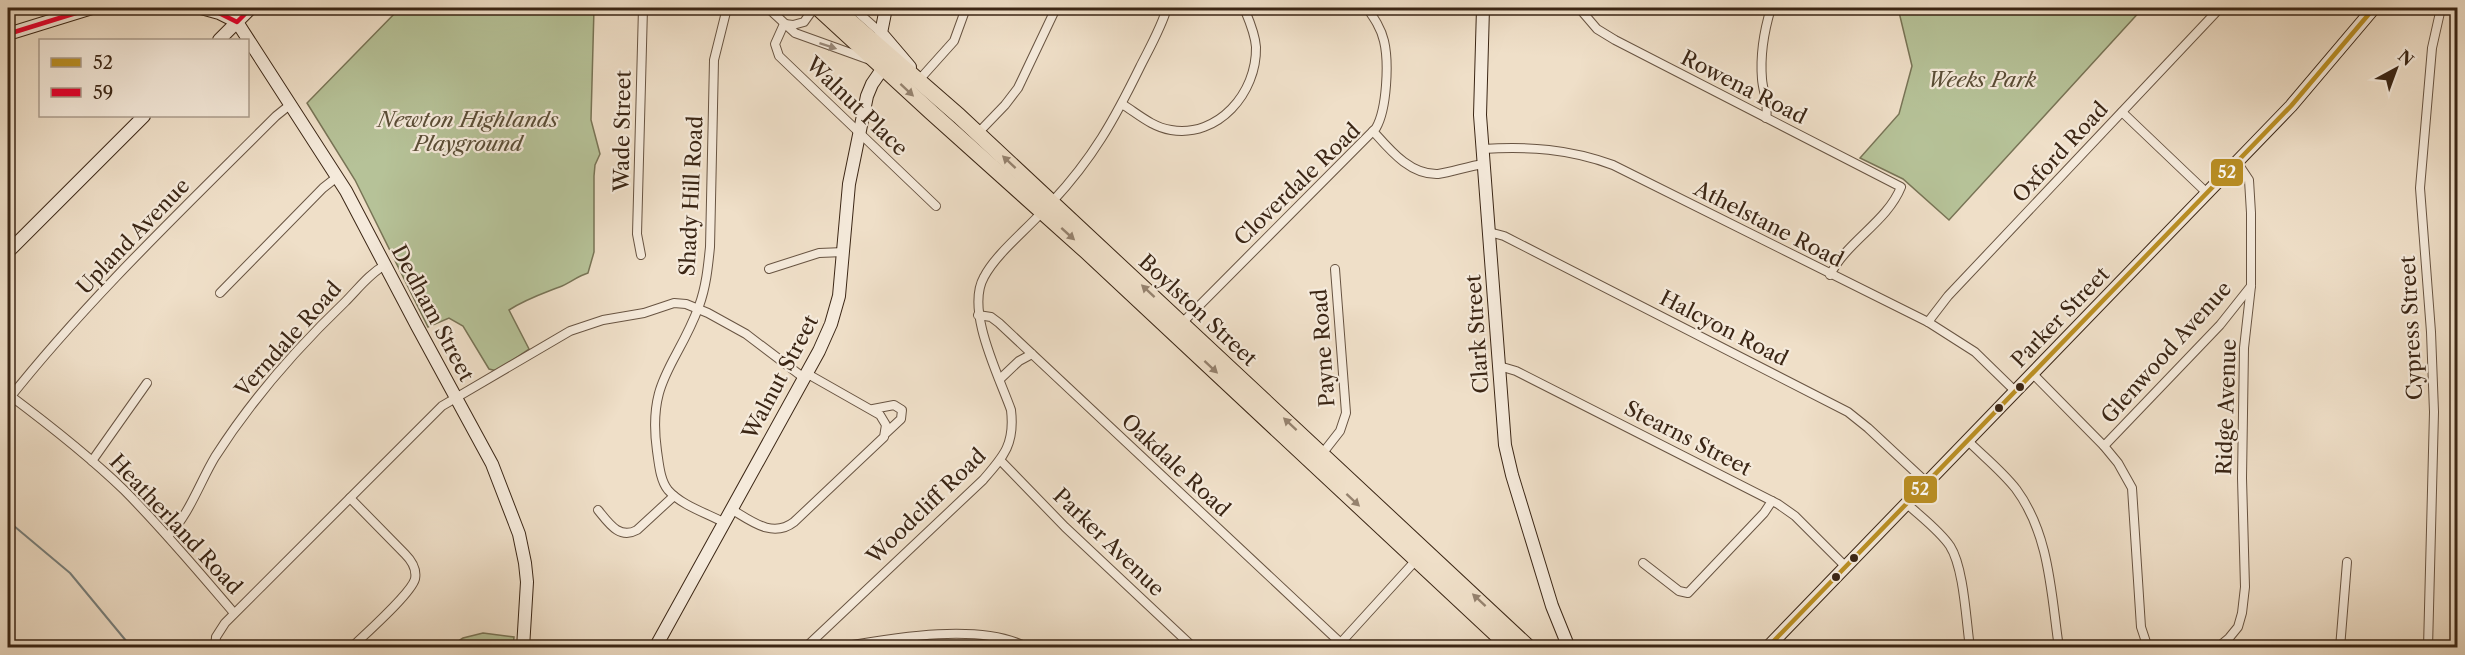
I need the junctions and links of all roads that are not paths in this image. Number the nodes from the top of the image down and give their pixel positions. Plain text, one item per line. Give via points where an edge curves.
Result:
1 (92, 8) edge
2 (201, 8) edge
3 (232, 8) edge
4 (251, 8) edge
5 (643, 8) edge
6 (727, 8) edge
7 (768, 8) edge
8 (816, 8) edge
9 (835, 8) edge
10 (853, 8) edge
11 (886, 8) edge
12 (966, 8) edge
13 (1056, 8) edge
14 (1167, 8) edge
15 (1244, 8) edge
16 (1367, 8) edge
17 (1483, 8) edge
18 (1579, 8) edge
19 (1771, 8) edge
20 (2220, 8) edge
21 (2374, 8) edge
22 (2441, 8) edge
23 (237, 22) junction
24 (784, 24) junction
25 (881, 33) junction
26 (8, 34) edge
27 (220, 39) edge
28 (248, 39) edge
29 (249, 40) edge
30 (879, 65) junction
31 (919, 80) junction
32 (291, 104) junction
33 (1122, 104) junction
34 (2122, 112) junction
35 (143, 117) edge
36 (1766, 118) junction
37 (1373, 131) junction
38 (978, 133) junction
39 (860, 134) junction
40 (1483, 149) junction
41 (2237, 162) junction
42 (1484, 164) junction
43 (338, 177) junction
44 (2207, 193) junction
45 (936, 206) dead end
46 (1047, 206) junction
47 (1489, 232) junction
48 (8, 252) edge
49 (844, 252) junction
50 (641, 255) dead end
51 (385, 265) junction
52 (769, 269) dead end
53 (1335, 269) dead end
54 (1830, 275) junction
55 (2251, 286) junction
56 (220, 293) dead end
57 (698, 308) junction
58 (978, 315) junction
59 (1928, 322) junction
60 (1182, 323) junction
61 (1032, 354) junction
62 (1499, 366) junction
63 (2032, 373) junction
64 (805, 376) junction
65 (1000, 379) junction
66 (147, 383) dead end
67 (2015, 391) junction
68 (9, 397) edge
69 (456, 397) junction
70 (873, 409) junction
71 (886, 433) junction
72 (1967, 440) junction
73 (2104, 446) junction
74 (1322, 454) junction
75 (1000, 460) junction
76 (92, 461) junction
77 (1926, 483) junction
78 (674, 496) junction
79 (350, 498) junction
80 (1772, 501) junction
81 (1906, 503) junction
82 (730, 509) junction
83 (597, 510) dead end
84 (723, 522) junction
85 (168, 536) junction
86 (1417, 560) junction
87 (2347, 562) dead end
88 (1643, 563) dead end
89 (1845, 566) junction
90 (234, 613) junction
91 (1514, 644) edge
92 (1341, 646) edge
93 (215, 648) edge
94 (351, 648) edge
95 (524, 648) edge
96 (655, 648) edge
97 (805, 648) edge
98 (835, 648) edge
99 (1028, 648) edge
100 (1194, 648) edge
101 (1544, 648) edge
102 (1569, 648) edge
103 (1767, 648) edge
104 (1970, 648) edge
105 (2059, 648) edge
106 (2148, 648) edge
107 (2217, 648) edge
108 (2340, 648) edge
109 (2428, 648) edge

1 - 26 main road
2 - 23 main road
3 - 23 main road, Dedham Street
4 - 23 main road
5 - 50 street, Wade Street via 637,234
6 - 57 street, Shady Hill Road via 714,60 710,247
7 - 24 street
8 - 24 street via 804,22
8 - 30 highway, Boylston Street
9 - 31 highway, Boylston Street
10 - 25 street
11 - 25 main road
12 - 31 street via 954,41
13 - 38 street via 1018,88
14 - 33 street, Woodcliff Road
15 - 33 street via 1255,41 1254,63 1242,94 1220,119 1191,131 1169,130
16 - 37 street via 1382,35 1385,52 1383,110
17 - 40 main road, Clark Street
18 - 36 street, Rowena Road via 1608,37
19 - 36 street via 1762,61
20 - 34 street, Oxford Road
21 - 41 main road, Parker Street via 2305,91
22 - 109 street, Cypress Street via 2432,48 2421,188 2434,412
23 - 27 main road
23 - 28 main road, Dedham Street
24 -> 30 street via 802,37
24 - 39 street, Walnut Place via 775,44 779,56
25 - 31 main road
29 - 32 main road, Dedham Street
30 - 39 main road, Walnut Street via 869,89
30 -> 46 highway, Boylston Street
31 - 38 highway, Boylston Street
32 - 43 main road, Dedham Street
32 - 68 street, Upland Avenue via 171,221
33 - 46 street, Woodcliff Road via 1086,163
34 - 44 street
34 - 59 street, Oxford Road
35 - 48 main road
36 - 54 street, Rowena Road via 1901,187 1893,204
37 - 42 street, Cloverdale Road via 1398,157 1426,172 1445,173
37 - 60 street, Cloverdale Road
46 -> 38 highway, Boylston Street
39 - 45 street, Walnut Place
39 - 49 main road, Walnut Street via 848,194
40 - 42 main road, Clark Street
40 - 54 street, Athelstane Road via 1534,147 1603,161
41 - 44 main road, Parker Street
41 - 55 street, Ridge Avenue via 2249,180
42 - 47 main road, Clark Street
43 - 51 main road, Dedham Street
43 - 56 street
44 - 63 main road, Parker Street
46 - 58 street, Woodcliff Road via 984,276 978,295
60 -> 46 highway, Boylston Street
46 -> 86 highway, Boylston Street
47 - 62 main road, Clark Street
47 - 77 street, Halcyon Road via 1504,236 1848,412
49 - 52 street via 819,253
49 - 64 main road, Walnut Street via 834,315
51 - 69 main road, Dedham Street
51 - 85 street, Verndale Road via 324,321 267,384 217,454
53 - 74 street, Payne Road via 1346,413 1340,431
54 - 59 street, Athelstane Road
55 - 73 street, Glenwood Avenue via 2220,325
55 - 107 street, Ridge Avenue via 2244,348 2242,478 2246,587 2238,627
57 - 64 street via 754,339
57 - 69 street via 674,303 580,327
57 - 78 street, Shady Hill Road via 662,378 656,405 654,427 660,471
58 - 61 street, Oakdale Road via 995,320
58 - 65 street, Woodcliff Road
59 - 67 street, Athelstane Road via 1975,352
74 -> 60 highway, Boylston Street
61 - 65 street
61 - 92 street, Oakdale Road
62 - 80 street, Stearns Street via 1516,371
62 - 102 main road, Clark Street via 1509,465 1551,606
63 - 67 main road, Parker Street
63 - 73 street, Glenwood Avenue
64 - 70 street
64 - 82 main road, Walnut Street
65 - 75 street, Woodcliff Road via 1013,425
66 - 76 street
67 - 72 main road, Parker Street
68 - 76 street, Heatherland Road via 39,416
69 - 79 street
69 - 95 main road, Dedham Street via 492,464 522,543 527,582
70 - 71 street via 883,418
70 - 71 street via 894,405 902,410 901,419
71 - 82 street via 882,441 784,529 766,528
72 - 77 main road, Parker Street
72 - 105 street via 2016,490 2037,527 2045,554
73 - 106 street via 2132,488 2141,627
91 -> 74 highway, Boylston Street
75 - 97 street, Woodcliff Road
75 - 100 street, Parker Avenue
76 - 85 street, Heatherland Road
77 - 81 main road, Parker Street
78 - 83 street via 630,534 617,531
78 - 84 street
79 - 90 street
79 - 94 street via 405,554 415,574 405,593
80 - 88 street via 1688,593 1679,591
80 - 89 street, Stearns Street via 1795,516
81 - 89 main road, Parker Street
81 - 104 street via 1954,553
82 - 84 main road, Walnut Street
84 - 96 main road, Walnut Street
85 - 90 street, Heatherland Road
86 - 91 highway, Boylston Street
86 - 92 street
87 - 108 street
89 - 103 main road, Parker Street
90 - 93 street via 218,632
91 - 101 highway
98 - 99 street via 893,638 966,634 1000,637

